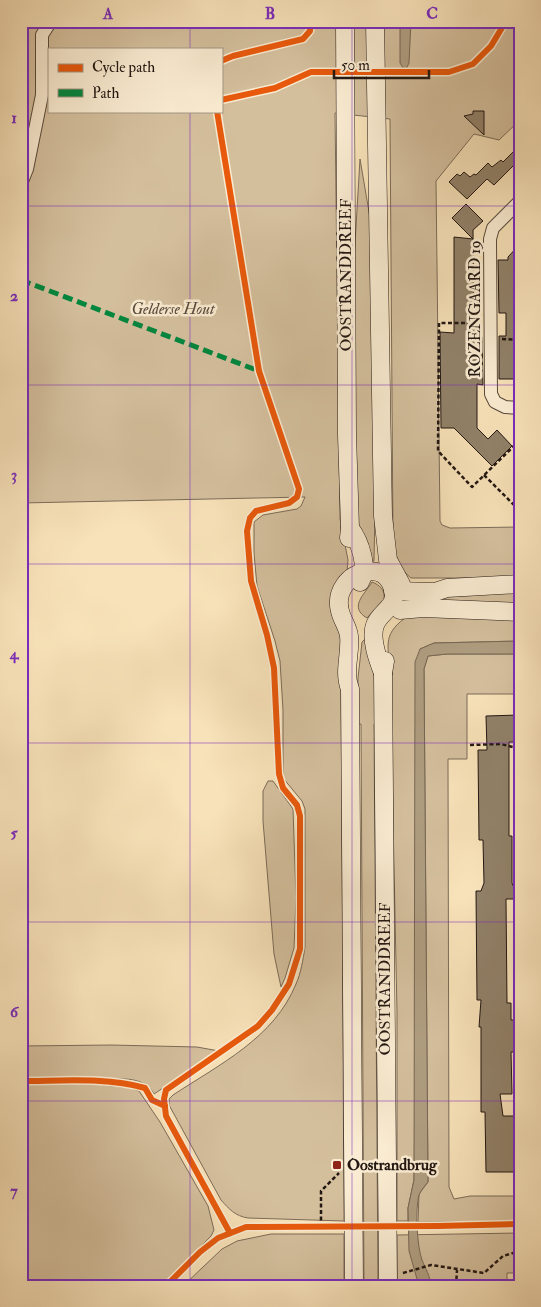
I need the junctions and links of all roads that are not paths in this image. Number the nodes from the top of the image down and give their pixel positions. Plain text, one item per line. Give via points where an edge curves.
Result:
1 (50, 21) edge
2 (345, 21) edge
3 (375, 21) edge
4 (21, 184) edge
5 (520, 201) edge
6 (520, 408) edge
7 (372, 571) junction
8 (520, 584) edge
9 (399, 589) junction
10 (400, 610) junction
11 (520, 612) edge
12 (366, 627) junction
13 (520, 831) edge
14 (520, 883) edge
15 (354, 1286) edge
16 (388, 1286) edge

1 - 4 street via 42,35 42,95
2 - 7 main road, OOSTRANDDREEF via 349,538 355,563
3 - 7 main road, OOSTRANDDREEF via 383,516
5 - 6 street, ROZENGAARD 19 via 491,234 491,394 495,402 505,407
7 - 9 main road
7 - 12 main road via 346,582 339,601 341,615
8 - 9 main road via 447,588 434,584
9 - 10 main road
9 - 12 main road via 390,608
10 - 11 main road via 443,608
10 - 12 main road via 392,622
12 - 15 main road, OOSTRANDDREEF via 358,647 350,689
12 - 16 main road, OOSTRANDDREEF via 383,673
13 - 14 street

